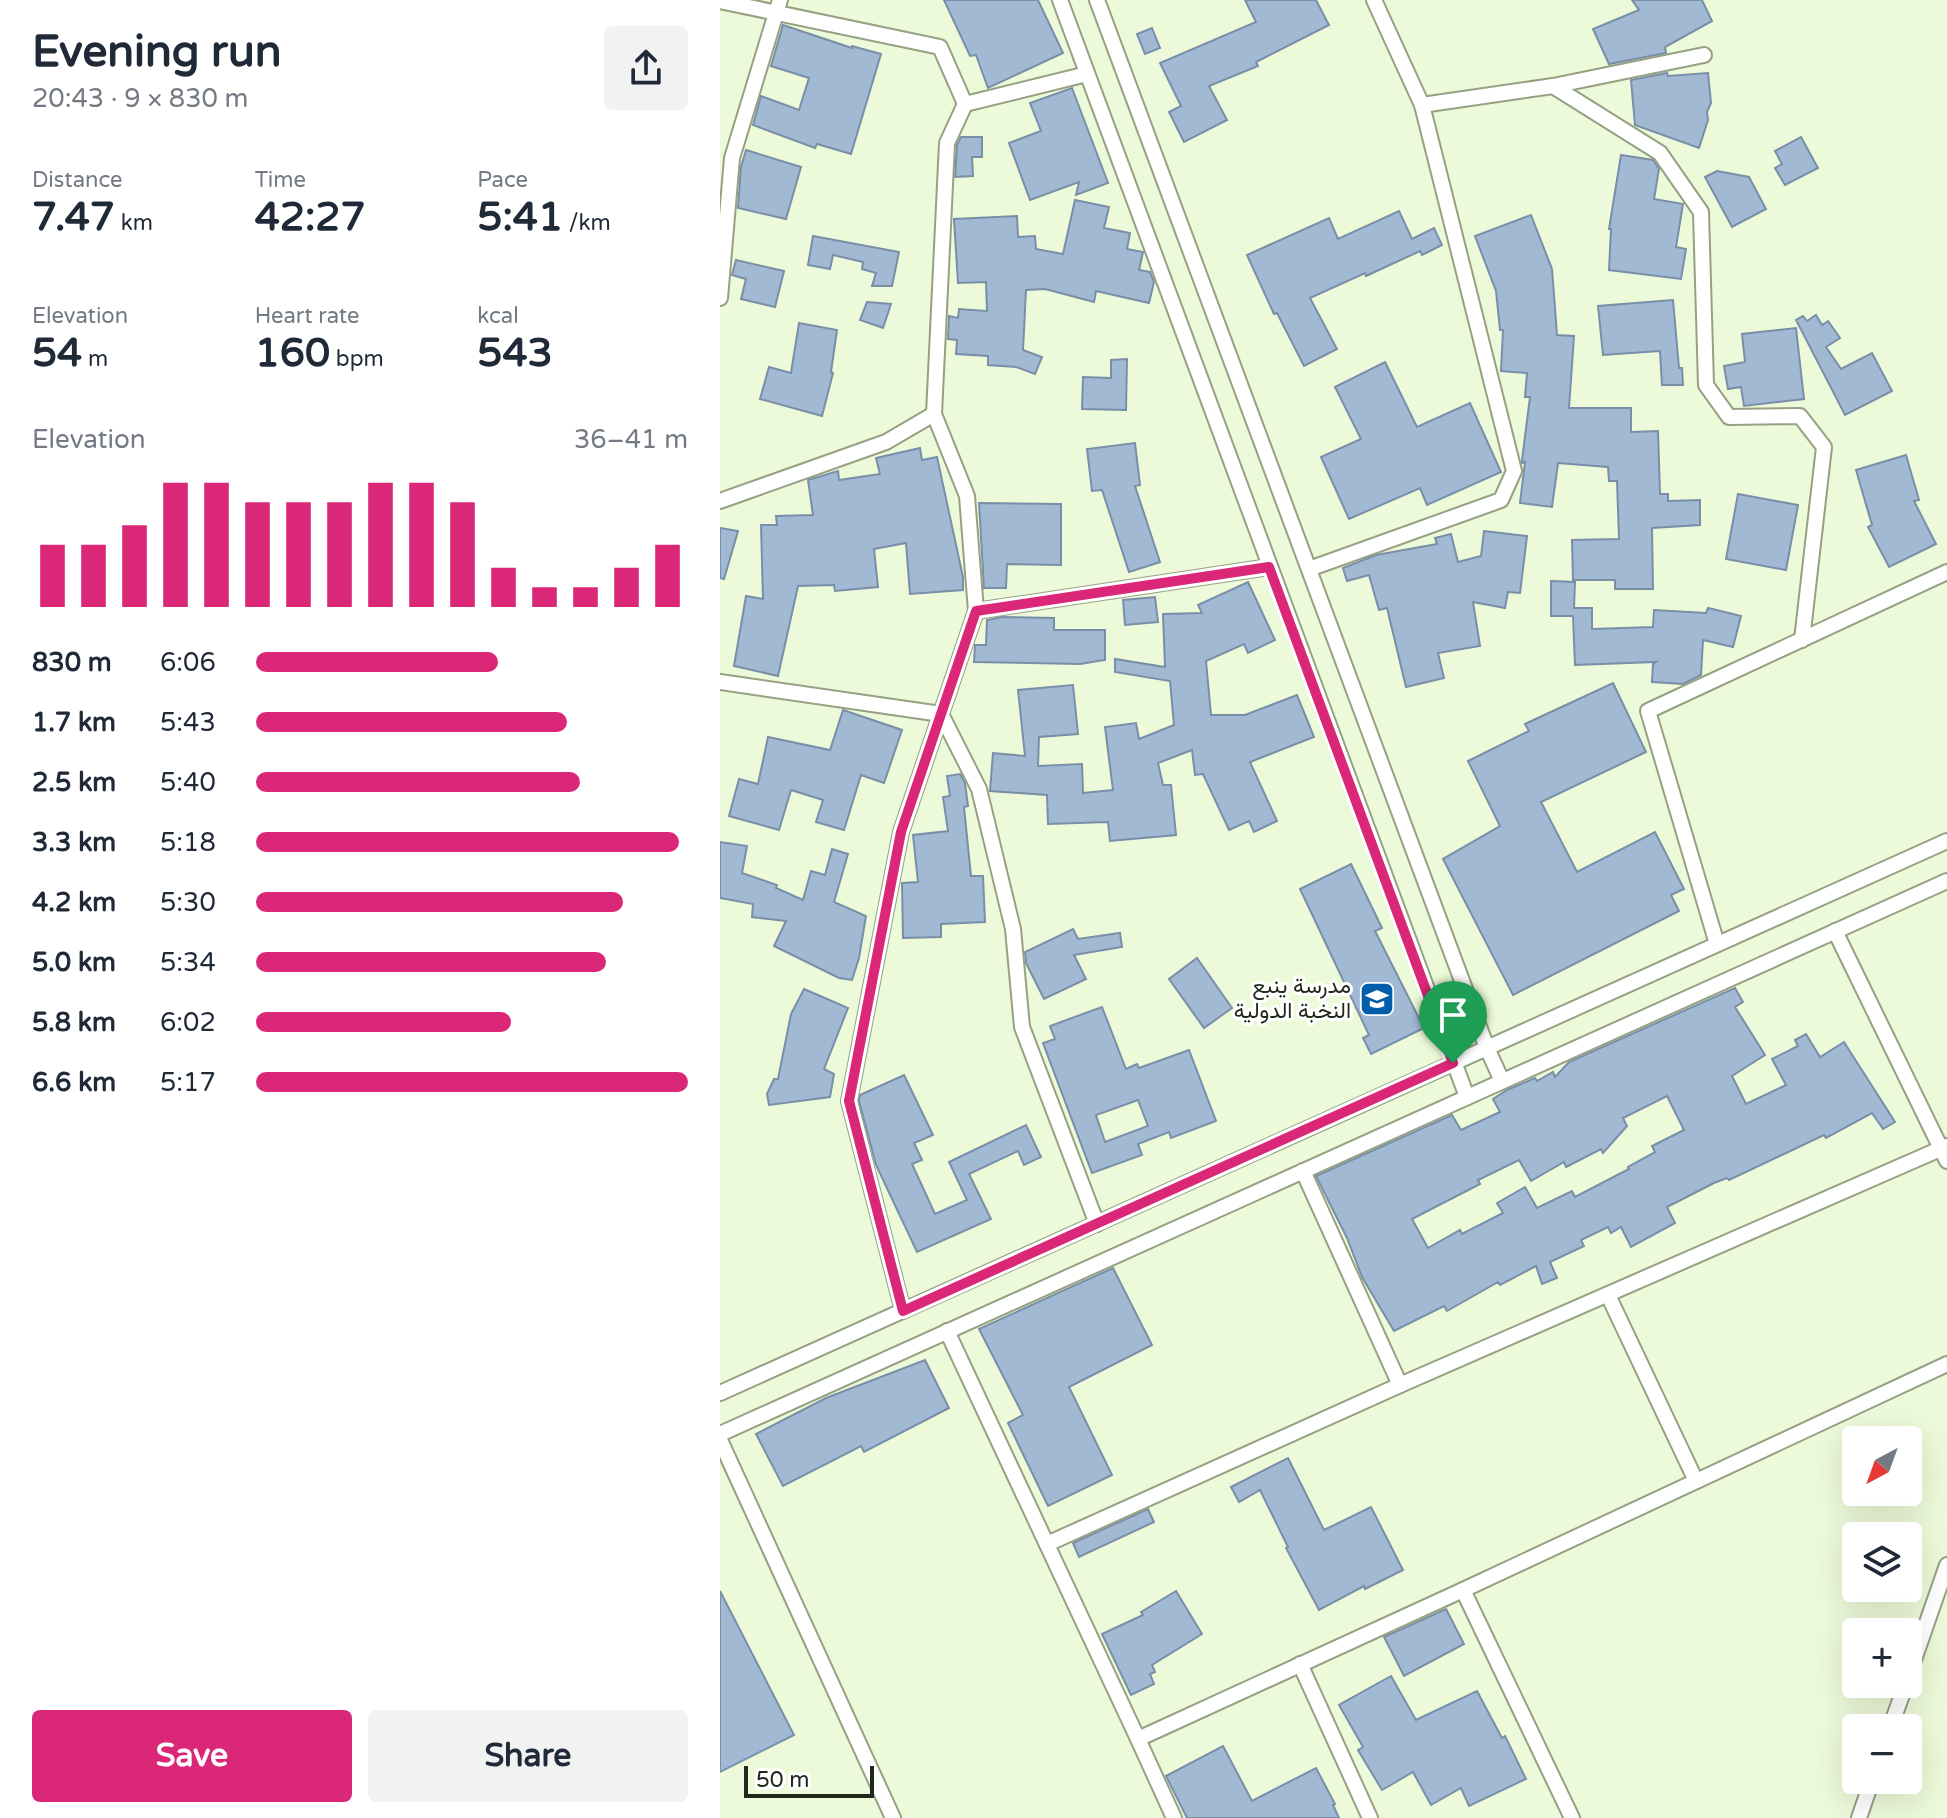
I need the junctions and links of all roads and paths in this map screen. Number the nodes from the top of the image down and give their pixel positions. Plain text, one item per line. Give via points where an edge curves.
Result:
1 (1060, 0) edge
2 (1097, 0) edge
3 (1374, 0) edge
4 (720, 1) edge
5 (778, 6) edge
6 (1704, 55) dead end
7 (1087, 74) junction
8 (1553, 86) junction
9 (965, 104) junction
10 (1422, 105) junction
11 (720, 298) edge
12 (934, 414) junction
13 (720, 501) edge
14 (1269, 567) junction
15 (1309, 569) junction
16 (1947, 572) edge
17 (976, 611) junction
18 (1802, 640) junction
19 (720, 682) edge
20 (941, 714) junction
21 (1947, 841) edge
22 (1947, 881) edge
23 (1835, 931) junction
24 (1717, 944) junction
25 (1487, 1048) junction
26 (1453, 1063) junction
27 (1502, 1081) junction
28 (1467, 1097) junction
29 (1945, 1152) edge
30 (1303, 1171) junction
31 (1097, 1224) junction
32 (1608, 1295) junction
33 (903, 1311) junction
34 (947, 1331) junction
35 (1947, 1364) edge
36 (1400, 1385) junction
37 (720, 1393) edge
38 (720, 1434) edge
39 (720, 1440) edge
40 (1696, 1481) junction
41 (1047, 1544) junction
42 (1947, 1565) edge
43 (1463, 1590) junction
44 (1922, 1637) edge
45 (1300, 1664) junction
46 (1138, 1739) junction
47 (1867, 1794) edge
48 (893, 1818) edge
49 (1174, 1818) edge
50 (1370, 1818) edge
51 (1572, 1818) edge
52 (1859, 1818) edge

1 - 7 street
2 - 15 street
3 - 10 street
4 - 5 street
5 - 9 street via 940,47
5 - 11 street via 732,158
6 - 8 street
7 - 9 street
7 - 14 street
8 - 10 street
8 - 18 street via 1660,153 1701,212 1706,385 1729,417 1800,416 1824,447
9 - 12 street via 947,143
10 - 15 street via 1514,471 1501,500
12 - 13 street via 886,442
12 - 17 street via 967,496
14 - 17 street
14 - 26 street
15 - 25 street
16 - 18 street
17 - 20 street
18 - 24 street via 1648,711
19 - 20 street
20 - 31 street via 979,789 1013,929 1022,1027
20 - 33 street via 901,832 849,1101
21 - 24 street
22 - 23 street
23 - 27 street
23 - 29 street
24 - 25 street
25 - 26 street
25 - 27 street
26 - 28 street
26 - 31 street
27 - 28 street
28 - 30 street
29 - 32 street
30 - 34 street
30 - 36 street
31 - 33 street
32 - 36 street
32 - 40 street
33 - 37 street
34 - 38 street
34 - 41 street
35 - 40 street
36 - 41 street
39 - 48 street
40 - 43 street
41 - 46 street
42 - 44 street
43 - 45 street
43 - 51 street
45 - 46 street
45 - 50 street
46 - 49 street
47 - 52 street

